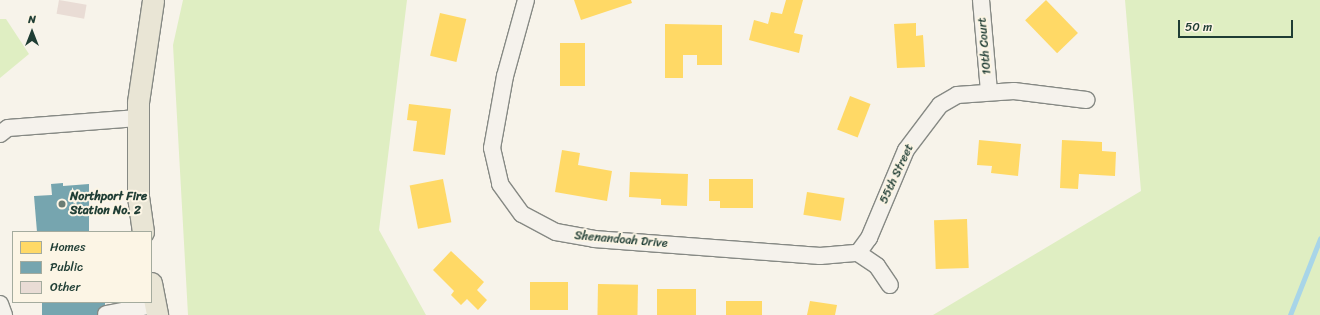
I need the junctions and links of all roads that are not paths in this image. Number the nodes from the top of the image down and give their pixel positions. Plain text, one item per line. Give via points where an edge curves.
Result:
1 (153, 0) edge
2 (526, 0) edge
3 (981, 0) edge
4 (989, 92) junction
5 (1086, 100) dead end
6 (138, 118) junction
7 (0, 134) edge
8 (143, 231) edge
9 (858, 253) junction
10 (890, 284) dead end
11 (152, 288) edge
12 (0, 304) edge
13 (156, 310) edge
14 (106, 314) dead end
15 (4, 315) edge

1 - 6 main road
2 - 9 street, Shenandoah Drive via 505,76 492,148 500,184 522,214 556,232 594,239 820,256
3 - 4 street, 10th Court
4 - 5 street, 55th Street via 1014,91
4 - 9 street, 55th Street via 957,95 927,118 906,150 869,238
6 - 7 street via 8,128
6 - 8 main road via 138,196
9 - 10 street via 877,266
11 - 13 main road
12 - 15 street
13 - 14 street

